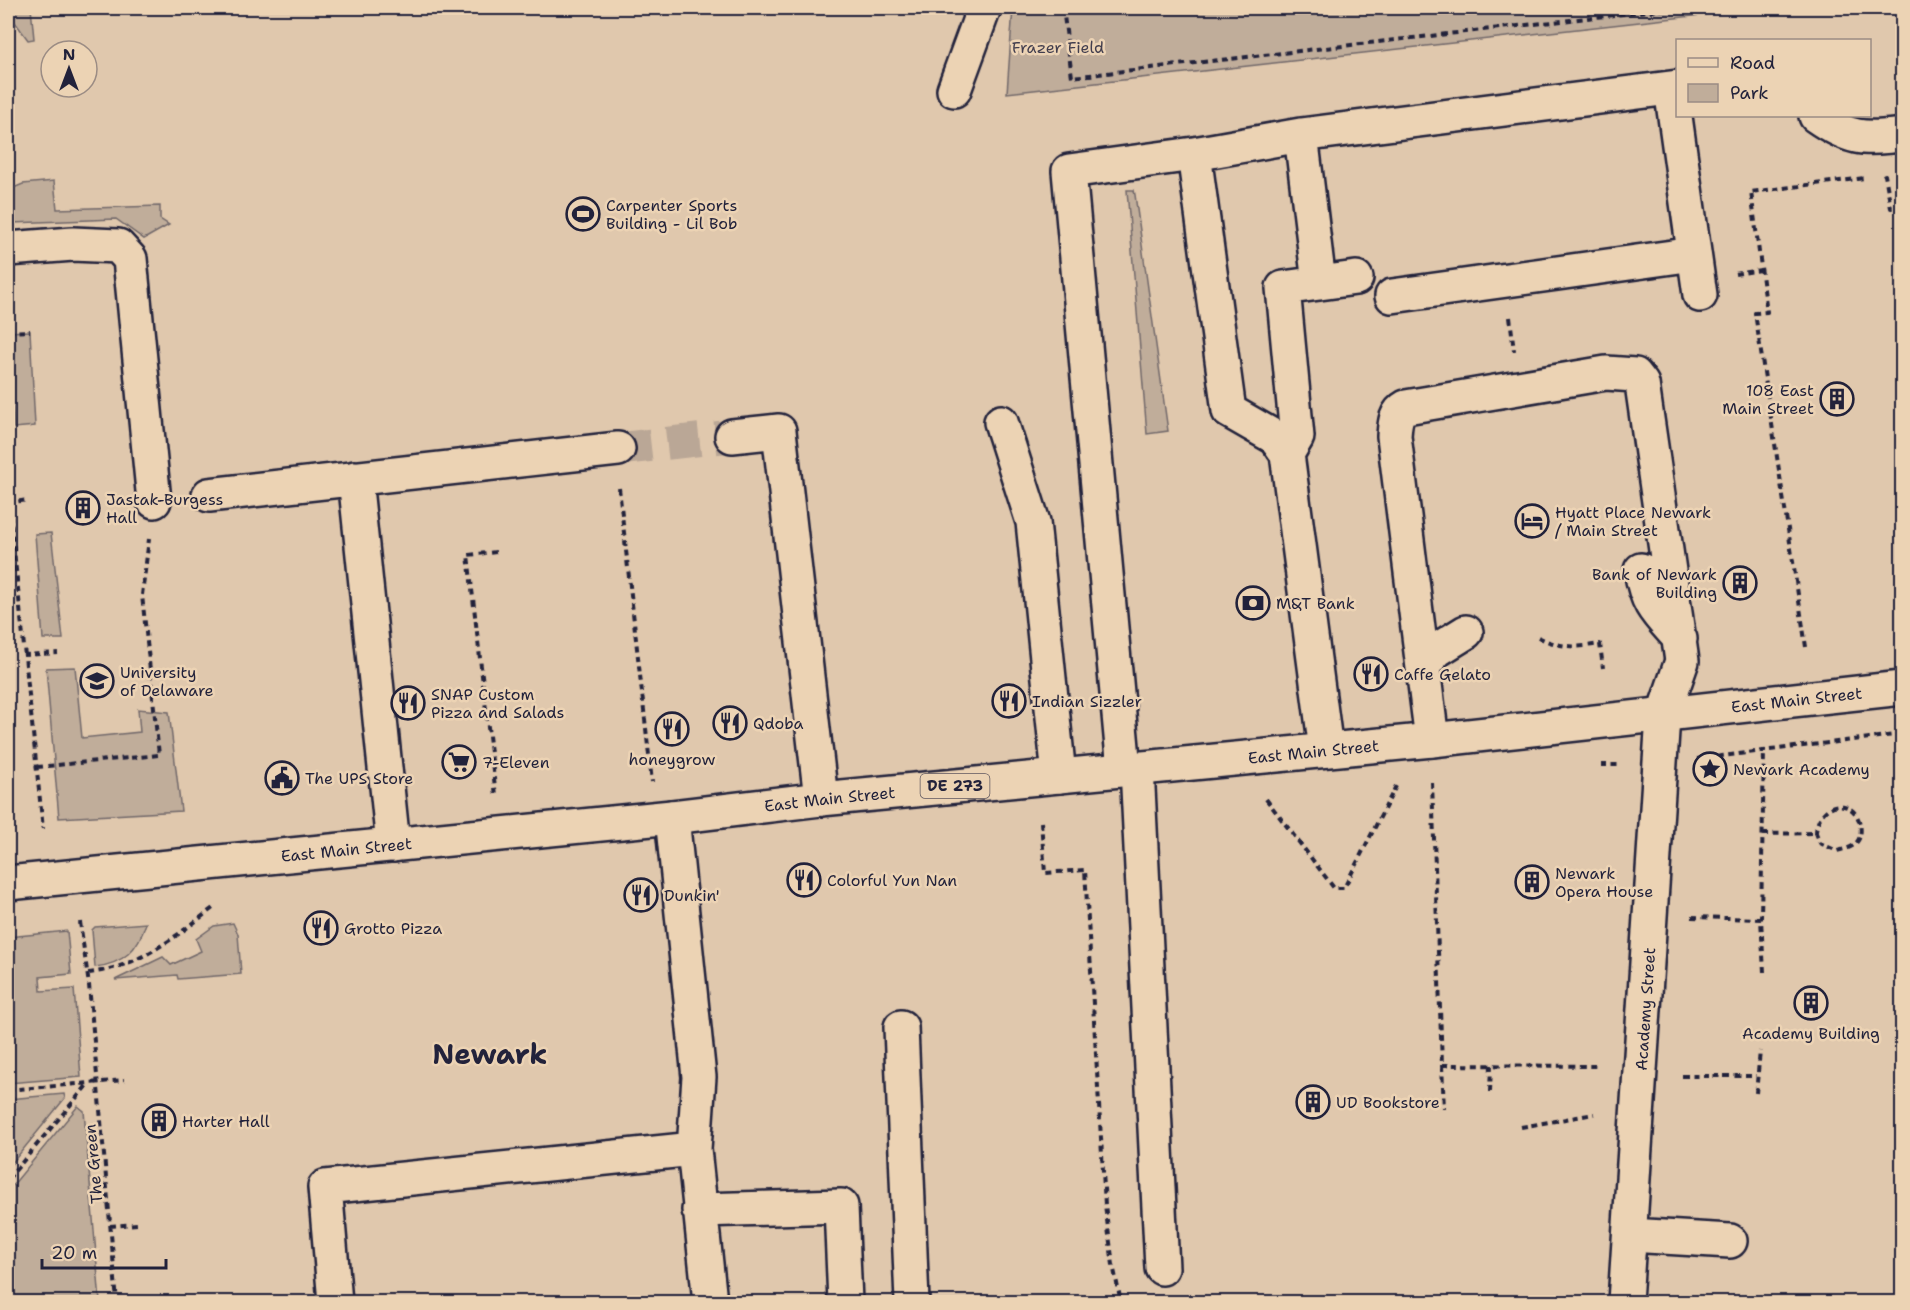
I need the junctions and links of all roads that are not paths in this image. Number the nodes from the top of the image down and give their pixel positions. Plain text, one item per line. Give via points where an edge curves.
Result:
1 (984, 8) edge
2 (1674, 87) edge
3 (954, 90) dead end
4 (1676, 104) edge
5 (1678, 117) edge
6 (1818, 117) edge
7 (1301, 135) junction
8 (1902, 135) edge
9 (1194, 154) junction
10 (8, 249) edge
11 (1694, 254) junction
12 (1356, 278) dead end
13 (1319, 283) junction
14 (1700, 295) dead end
15 (1392, 296) dead end
16 (1001, 422) dead end
17 (732, 436) tunnel mouth
18 (616, 449) tunnel mouth
19 (1287, 454) junction
20 (355, 478) junction
21 (209, 495) dead end
22 (154, 501) road end
23 (1641, 570) dead end
24 (1466, 632) dead end
25 (1680, 639) junction
26 (1424, 665) junction
27 (1902, 688) edge
28 (1663, 716) junction
29 (1432, 740) junction
30 (1326, 750) junction
31 (1131, 769) junction
32 (1059, 776) junction
33 (820, 799) junction
34 (664, 818) junction
35 (393, 845) junction
36 (8, 884) edge
37 (901, 1027) dead end
38 (694, 1149) junction
39 (699, 1210) junction
40 (1630, 1235) junction
41 (1730, 1241) dead end
42 (1161, 1268) dead end
43 (335, 1302) edge
44 (710, 1302) edge
45 (845, 1302) edge
46 (912, 1302) edge
47 (1625, 1302) edge

1 - 3 main road
2 - 4 main road
2 - 7 main road
5 - 11 main road
6 - 8 main road via 1852,137 1870,140
7 - 9 main road
7 - 13 main road
9 - 19 main road via 1228,411 1276,438
9 - 31 main road via 1070,171
10 - 22 main road via 99,244 118,246 130,259
11 - 14 main road
11 - 15 main road
12 - 13 main road
13 - 19 main road via 1283,288 1297,437
16 - 32 main road via 1033,522
17 - 33 main road via 779,431
18 - 20 main road
19 - 30 main road
20 - 21 main road
20 - 35 main road
23 - 25 main road via 1650,606
24 - 26 main road via 1437,650
25 - 26 main road, Academy Street via 1640,378 1606,373 1400,410 1394,436
25 - 28 main road, Academy Street via 1682,661
26 - 29 main road
27 - 28 main road, East Main Street / DE 273
28 - 29 main road, East Main Street / DE 273
28 - 40 main road, Academy Street
29 - 30 main road, East Main Street / DE 273
30 - 31 main road, East Main Street / DE 273
31 - 32 main road, East Main Street / DE 273
31 - 42 main road
32 - 33 main road, East Main Street / DE 273
33 - 34 main road, East Main Street / DE 273
34 - 35 main road, East Main Street / DE 273
34 - 38 main road via 699,1077
35 - 36 main road, East Main Street / DE 273
37 - 46 main road
38 - 39 main road
38 - 43 main road via 325,1187
39 - 44 main road
39 - 45 main road via 841,1206
40 - 41 main road
40 - 47 main road, Academy Street

